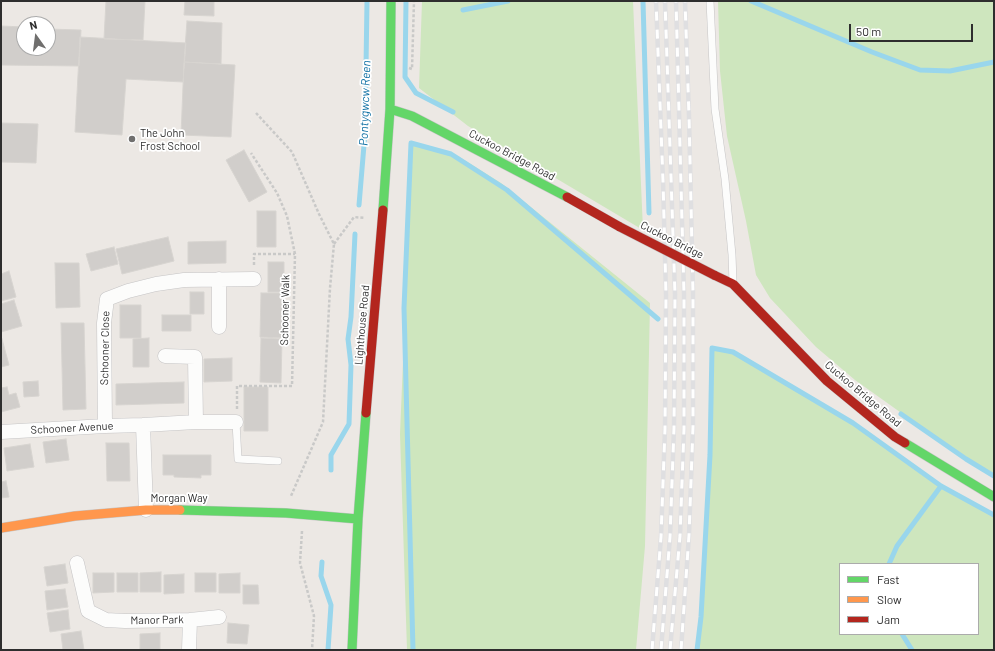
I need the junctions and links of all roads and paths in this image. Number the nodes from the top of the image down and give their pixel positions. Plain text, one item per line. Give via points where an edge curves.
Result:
1 (392, 1) edge
2 (414, 1) edge
3 (710, 1) edge
4 (412, 69) dead end
5 (390, 109) junction
6 (256, 113) dead end
7 (251, 153) dead end
8 (382, 219) junction
9 (620, 227) joint
10 (334, 244) junction
11 (295, 254) junction
12 (714, 275) joint
13 (219, 279) junction
14 (254, 279) joint
15 (733, 284) junction
16 (219, 327) dead end
17 (165, 356) dead end
18 (196, 422) junction
19 (236, 422) junction
20 (143, 425) junction
21 (105, 426) junction
22 (1, 432) edge
23 (278, 461) dead end
24 (994, 497) edge
25 (146, 510) junction
26 (286, 513) junction
27 (302, 514) junction
28 (358, 519) junction
29 (1, 528) edge
30 (77, 563) dead end
31 (219, 617) dead end
32 (190, 620) junction
33 (189, 650) edge
34 (312, 650) edge
35 (352, 650) edge

1 - 5 street, Lighthouse Road
2 - 4 path
3 - 15 lane via 715,109
5 - 8 street, Lighthouse Road
5 - 9 street, Cuckoo Bridge Road via 412,116
6 - 10 path via 292,152
7 - 11 path, Schooner Walk via 282,204
8 - 10 path via 354,217
8 - 28 street, Lighthouse Road
9 - 12 street, Cuckoo Bridge, bridge
10 - 26 path via 323,422 289,500
11 - 14 path via 254,254
11 - 19 path, Schooner Walk via 292,386 237,386
12 - 15 street, Cuckoo Bridge Road
13 - 14 street, Schooner Close
13 - 16 street
13 - 21 street, Schooner Close via 156,284 107,299 104,323
15 - 24 street, Cuckoo Bridge Road via 827,381 895,437
17 - 18 street via 195,357
18 - 19 street, Schooner Avenue
18 - 20 street, Schooner Avenue
19 - 23 lane via 238,459
20 - 21 street, Schooner Avenue
20 - 25 street
21 - 22 street, Schooner Avenue
25 - 26 street, Morgan Way
25 - 29 street, Morgan Way via 75,516
26 - 27 street, Morgan Way
27 - 28 street, Morgan Way
27 - 34 path via 300,563 314,616
28 - 35 street, Lighthouse Road
30 - 32 street, Manor Park via 88,611 106,620
31 - 32 street, Manor Park
32 - 33 street, Manor Park

